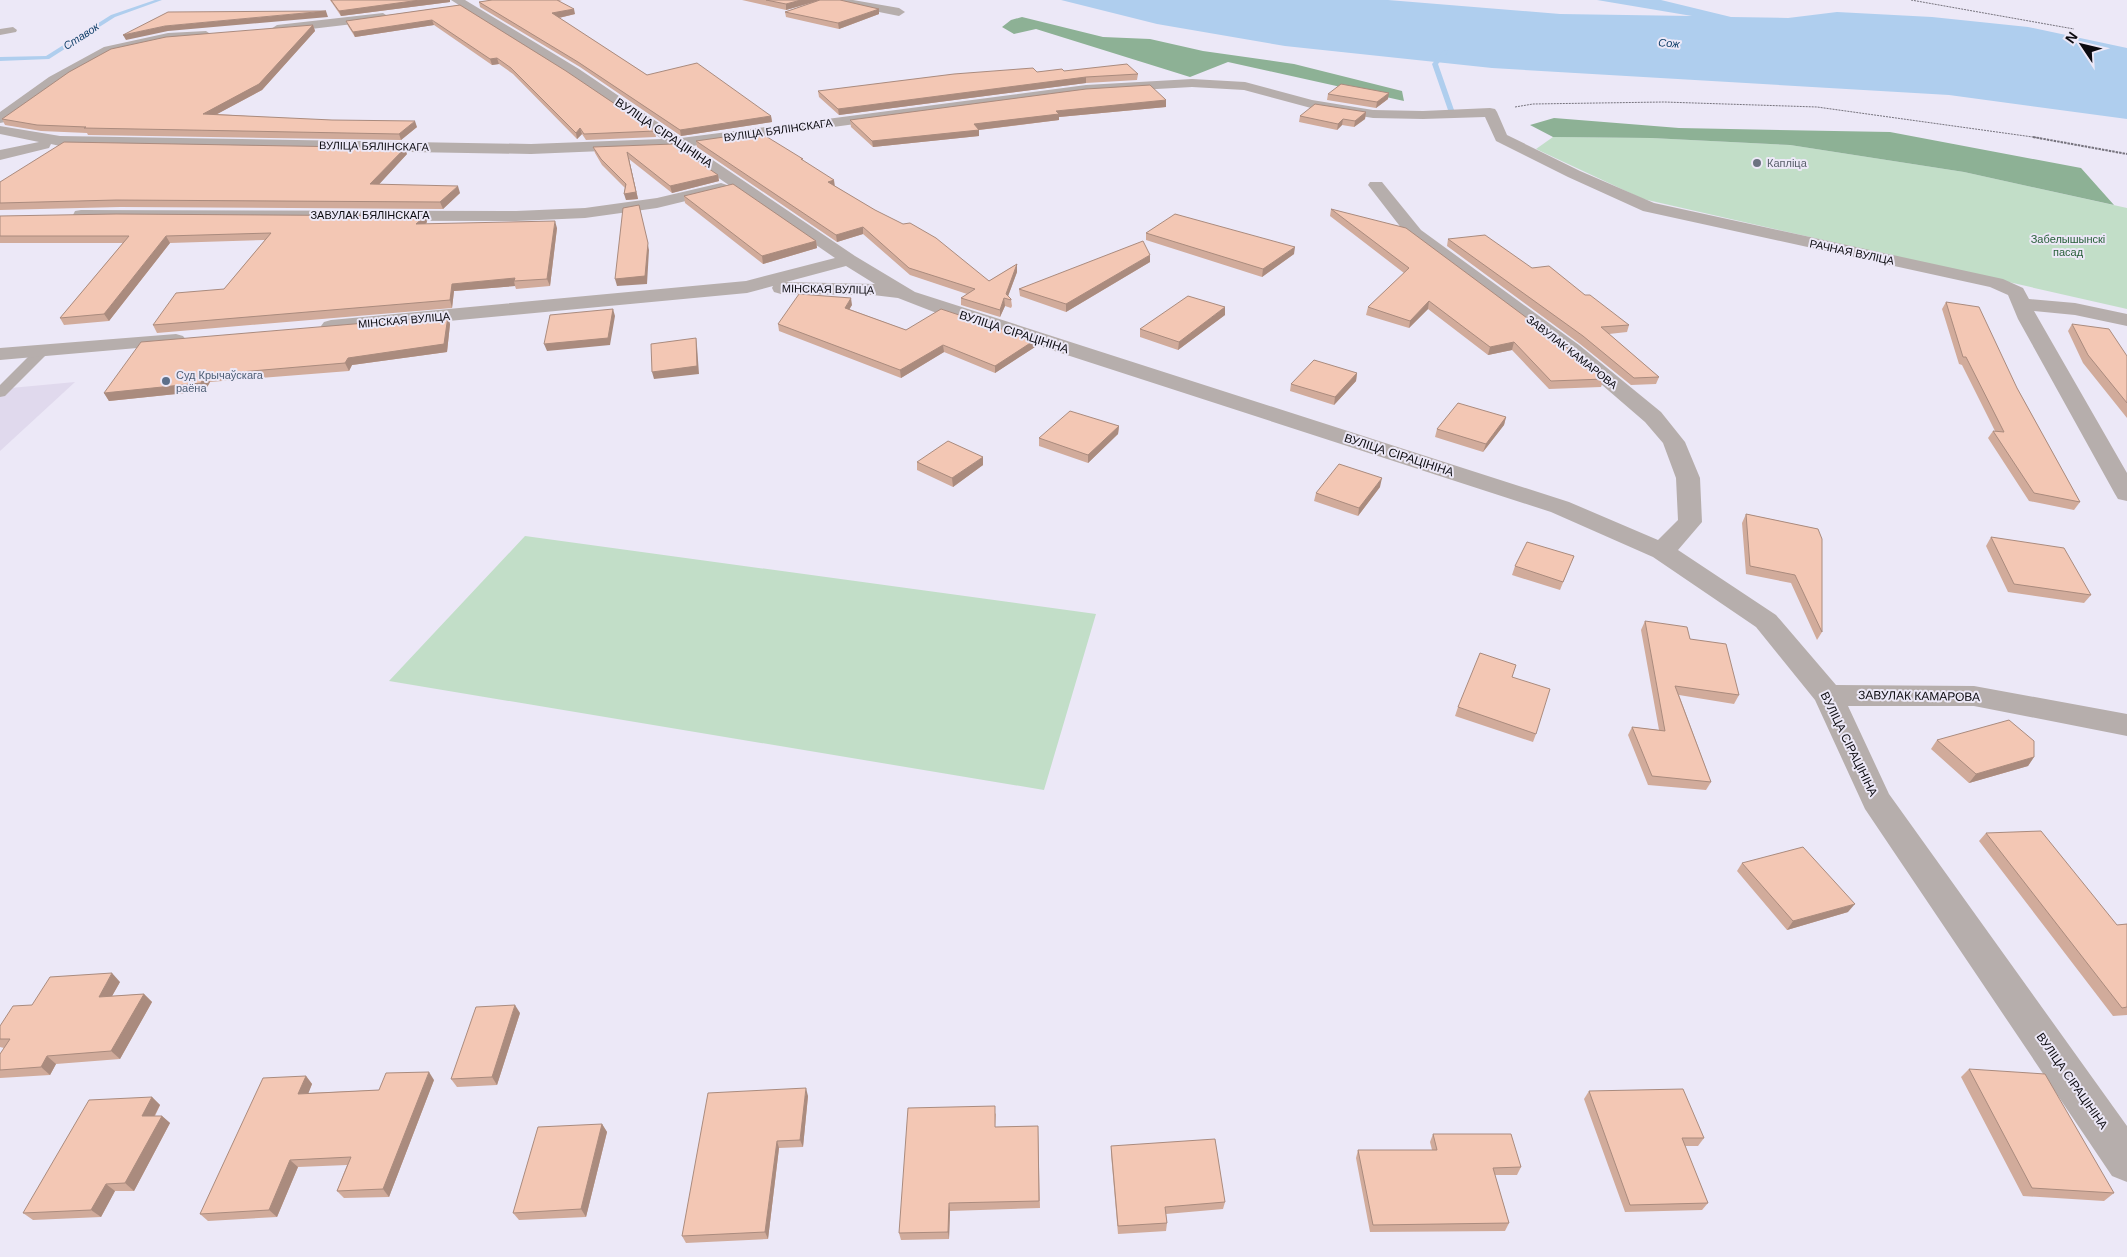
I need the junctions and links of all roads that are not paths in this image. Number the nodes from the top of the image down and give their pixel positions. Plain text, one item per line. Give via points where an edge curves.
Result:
1 (834, 0) edge
2 (488, 1) edge
3 (454, 4) edge
4 (899, 12) dead end
5 (394, 15) edge
6 (13, 30) dead end
7 (262, 31) edge
8 (0, 32) edge
9 (223, 34) edge
10 (1490, 112) joint
11 (0, 119) edge
12 (0, 130) edge
13 (60, 141) junction
14 (679, 143) junction
15 (0, 154) edge
16 (737, 184) junction
17 (1376, 185) dead end
18 (60, 215) edge
19 (849, 260) junction
20 (747, 287) junction
21 (908, 296) junction
22 (2022, 304) junction
23 (2127, 320) edge
24 (315, 328) edge
25 (198, 338) edge
26 (42, 351) junction
27 (0, 354) edge
28 (0, 393) edge
29 (2126, 492) edge
30 (1662, 551) junction
31 (1828, 695) junction
32 (2127, 725) edge
33 (2127, 1161) edge

1 - 4 street
2 - 3 street
3 - 14 street, ВУЛІЦА СІРАЦІНІНА via 574,72
5 - 7 street
6 - 8 lane
9 - 11 street via 168,37 109,50 54,80
10 - 14 street, ВУЛІЦА БЯЛІНСКАГА via 1423,116 1373,114 1311,104 1245,86 1192,82 1086,89
10 - 22 street, РАЧНАЯ ВУЛІЦА via 1501,138 1649,207 1996,283 2016,292
12 - 13 street, ВУЛІЦА БЯЛІНСКАГА
13 - 14 street, ВУЛІЦА БЯЛІНСКАГА via 530,149
13 - 15 street, ВУЛІЦА БЯЛІНСКАГА
14 - 16 street, ВУЛІЦА СІРАЦІНІНА
16 - 18 street, ЗАВУЛАК БЯЛІНСКАГА via 657,204 585,213 516,216
16 - 19 street, ВУЛІЦА СІРАЦІНІНА
17 - 30 street, ЗАВУЛАК КАМАРОВА via 1415,234 1572,349 1653,417 1674,442 1688,478 1690,522
19 - 20 street, МІНСКАЯ ВУЛІЦА
19 - 21 street, ВУЛІЦА СІРАЦІНІНА
20 - 21 street, МІНСКАЯ ВУЛІЦА via 873,289
20 - 24 street, МІНСКАЯ ВУЛІЦА
21 - 30 street, ВУЛІЦА СІРАЦІНІНА via 1560,507
22 - 23 street via 2075,309
22 - 29 street, РАЧНАЯ ВУЛІЦА
25 - 26 street
26 - 27 street
26 - 28 lane
30 - 31 street, ВУЛІЦА СІРАЦІНІНА via 1766,621
31 - 32 street, ЗАВУЛАК КАМАРОВА via 1974,696
31 - 33 street, ВУЛІЦА СІРАЦІНІНА via 1876,800

